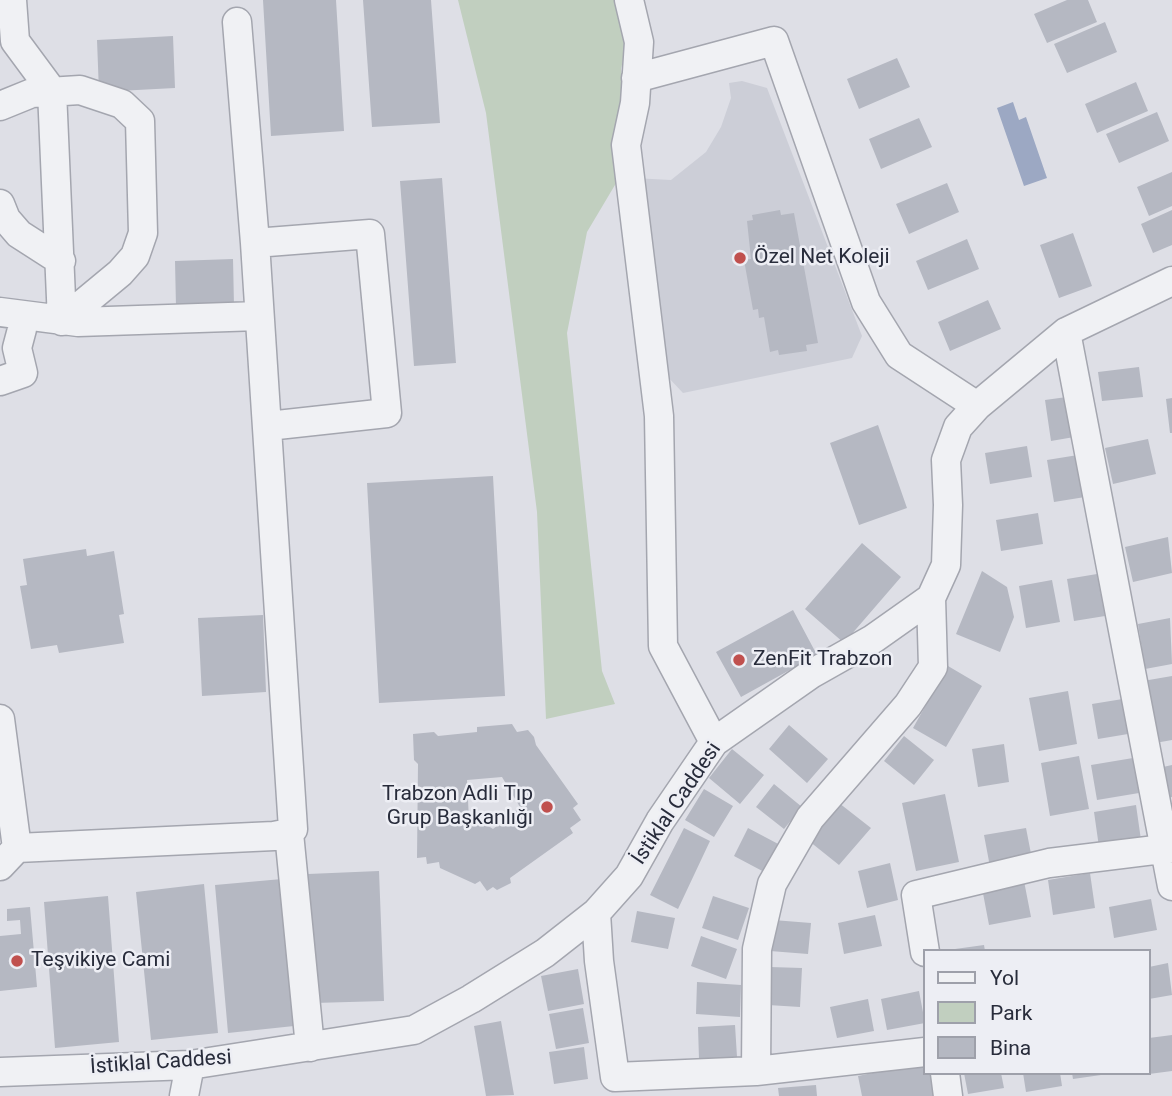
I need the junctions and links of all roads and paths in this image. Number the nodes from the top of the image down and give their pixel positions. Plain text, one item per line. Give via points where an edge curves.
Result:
1 (12, 0) edge
2 (629, 0) edge
3 (237, 22) dead end
4 (636, 78) junction
5 (52, 91) junction
6 (0, 106) edge
7 (0, 204) edge
8 (255, 243) junction
9 (61, 261) junction
10 (1172, 281) edge
11 (259, 316) junction
12 (25, 324) edge
13 (1066, 332) junction
14 (0, 381) edge
15 (977, 406) junction
16 (268, 426) junction
17 (931, 598) junction
18 (0, 719) edge
19 (714, 742) junction
20 (289, 833) junction
21 (1169, 849) edge
22 (9, 857) edge
23 (1172, 886) edge
24 (596, 913) junction
25 (925, 949) edge
26 (310, 1047) junction
27 (923, 1052) edge
28 (190, 1065) junction
29 (755, 1071) junction
30 (0, 1072) edge
31 (945, 1075) edge
32 (184, 1096) edge
33 (948, 1096) edge

1 - 5 street via 15,41
2 - 4 street via 639,42
3 - 8 street
4 - 15 street via 774,41 866,302 899,355
4 - 19 street via 626,145 659,416 663,646
5 - 6 street via 32,93
5 - 9 street
5 - 12 street via 101,94 134,112 140,121 143,233 135,256 120,273
7 - 9 street via 19,234
8 - 11 street
8 - 16 street via 370,233 387,413
9 - 12 street
10 - 13 street
11 - 12 street
11 - 16 street
12 - 14 street via 17,348 23,373
13 - 15 street
13 - 21 street
15 - 17 street via 958,427 946,460 946,565
16 - 20 street via 293,823
17 - 19 street, İstiklal Caddesi
17 - 29 street via 933,667 908,705 810,818 772,884 757,949
18 - 22 street
19 - 24 street, İstiklal Caddesi via 629,876
20 - 22 street
20 - 26 street
21 - 23 street
21 - 25 street via 1049,863 916,895
24 - 26 street, İstiklal Caddesi via 545,953 414,1030
24 - 29 street via 615,1077
26 - 28 street, İstiklal Caddesi
27 - 29 street
28 - 30 street, İstiklal Caddesi
28 - 32 street
31 - 33 street

